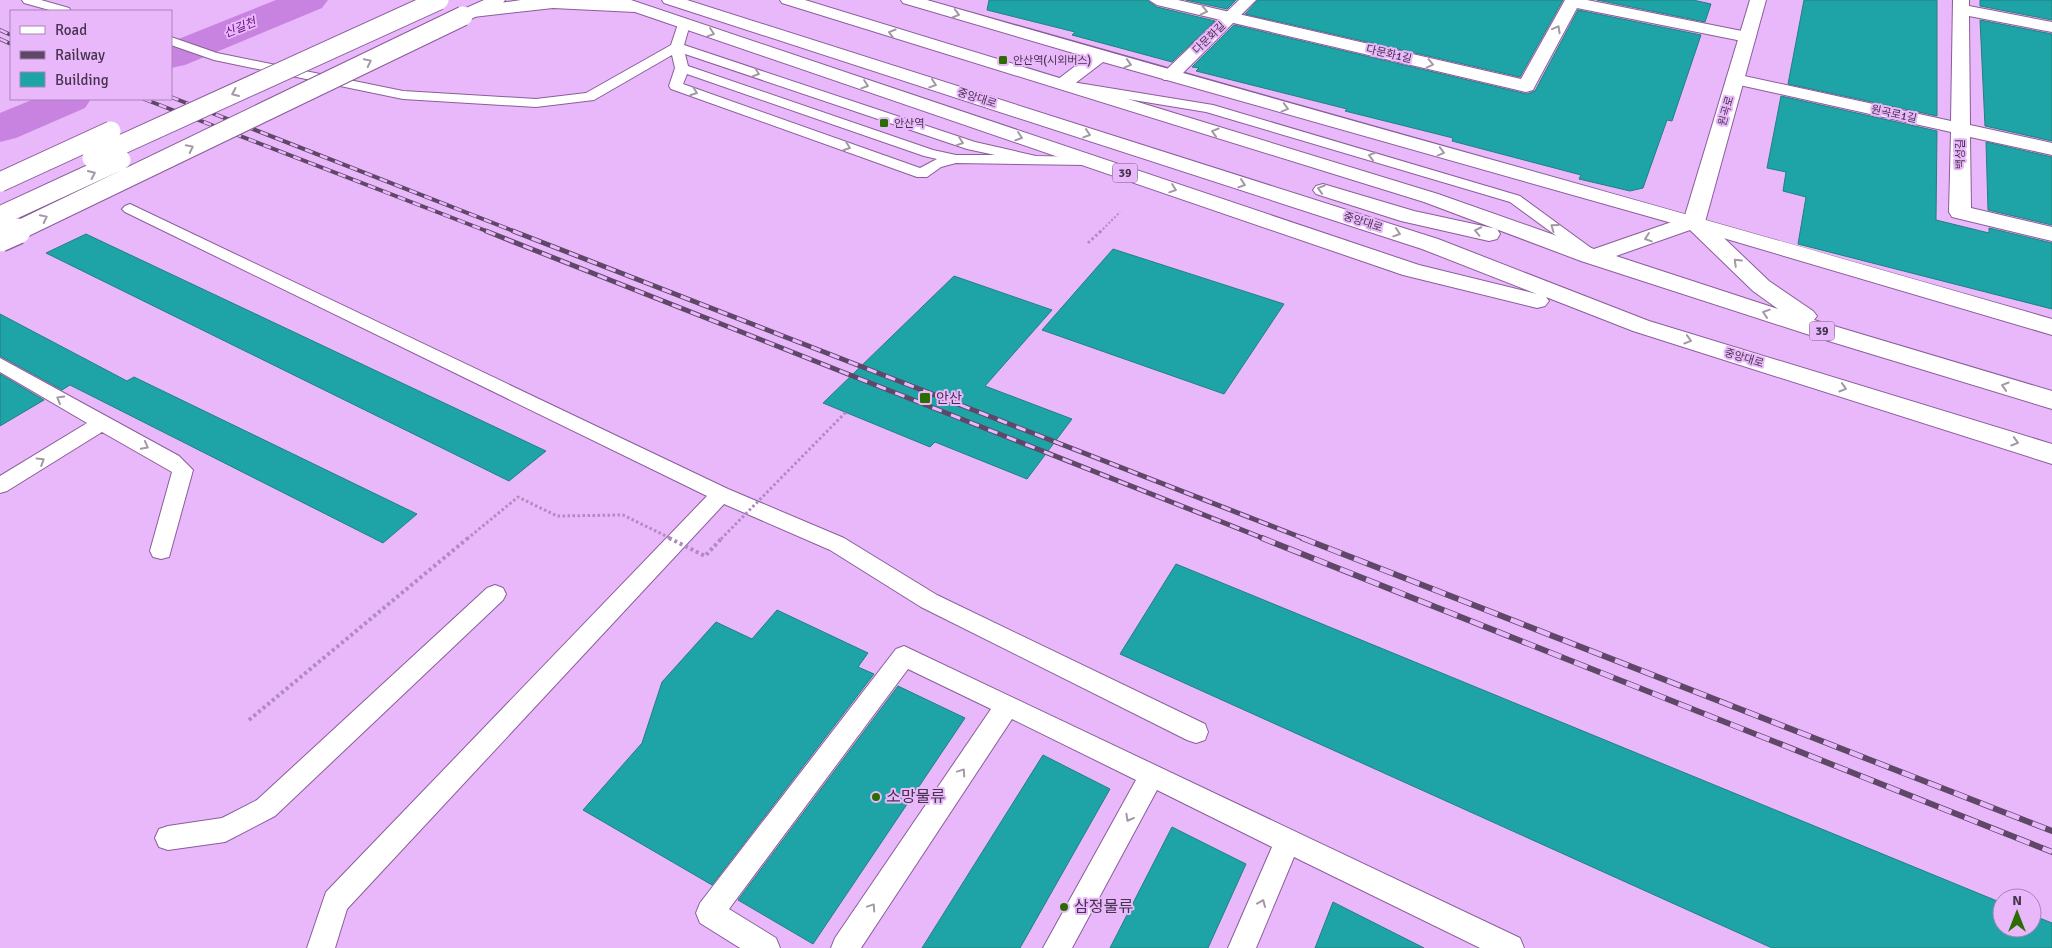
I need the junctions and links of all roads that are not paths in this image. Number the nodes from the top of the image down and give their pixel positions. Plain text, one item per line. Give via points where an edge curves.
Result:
1 (28, 0) edge
2 (439, 0) edge
3 (497, 0) edge
4 (615, 0) edge
5 (670, 0) edge
6 (707, 0) edge
7 (788, 0) edge
8 (909, 0) edge
9 (1156, 0) edge
10 (1248, 0) edge
11 (1758, 0) edge
12 (1573, 1) edge
13 (808, 3) edge
14 (1961, 5) edge
15 (468, 9) edge
16 (62, 10) edge
17 (647, 10) junction
18 (1230, 17) junction
19 (684, 24) junction
20 (2052, 26) edge
21 (1747, 37) junction
22 (174, 42) edge
23 (677, 47) junction
24 (277, 54) dead end
25 (1100, 56) junction
26 (682, 68) junction
27 (1170, 76) junction
28 (1735, 79) junction
29 (1061, 84) junction
30 (1960, 129) junction
31 (2052, 149) edge
32 (1030, 158) junction
33 (956, 159) junction
34 (1088, 161) junction
35 (0, 182) edge
36 (0, 200) edge
37 (130, 209) dead end
38 (0, 216) edge
39 (1694, 222) junction
40 (2052, 234) edge
41 (0, 240) edge
42 (1594, 256) junction
43 (1641, 326) junction
44 (2052, 327) edge
45 (1831, 334) junction
46 (0, 364) edge
47 (2052, 400) edge
48 (102, 423) junction
49 (2052, 454) edge
50 (0, 486) edge
51 (721, 494) junction
52 (160, 551) dead end
53 (494, 594) dead end
54 (1007, 706) junction
55 (1196, 732) dead end
56 (1152, 776) junction
57 (168, 838) dead end
58 (1288, 840) junction
59 (1493, 944) edge
60 (320, 948) edge
61 (766, 948) edge
62 (845, 948) edge
63 (1057, 948) edge
64 (1242, 948) edge

1 - 16 lane
2 -> 36 main road, bridge
3 - 15 main road
4 - 17 main road, 39
5 -> 43 main road, 중앙대로 via 1430,244
42 -> 6 main road via 1409,216
7 - 13 main road, 39
8 -> 25 main road
9 -> 18 main road, 다문화1길
10 - 18 main road, 다문화길
11 - 21 main road, 원곡로
18 -> 12 main road, 다문화1길 via 1526,86
12 - 21 main road
29 -> 13 main road, 39
14 - 20 main road
14 - 30 main road, 백성길
15 - 17 main road via 547,1 593,2
38 -> 15 main road, bridge
41 -> 15 main road, bridge
17 - 19 main road, 39
18 - 27 main road, 다문화길
19 - 23 lane
19 -> 34 main road, 39
21 - 28 main road, 원곡로
22 - 23 lane via 214,56 404,95 536,103 589,98
23 - 26 lane
23 -> 32 lane via 972,146
24 - 35 main road, bridge
25 -> 27 main road
25 - 29 main road
26 - 33 lane via 929,153
26 -> 33 lane via 676,86 922,174 936,164
27 -> 39 main road
28 - 30 main road, 원곡로1길
28 - 39 main road, 원곡로
42 -> 29 main road, 39 via 1431,198
42 -> 29 lane via 1515,199 1208,108
30 - 31 main road, 원곡로1길
30 - 40 main road, 백성길 via 1960,212
32 - 33 lane
32 - 34 lane
34 -> 43 main road, 39 via 1411,270
37 - 51 lane
39 -> 42 main road
39 - 44 main road
45 -> 39 main road via 1761,286
45 -> 42 main road, 39
43 -> 49 main road, 중앙대로 / 39
47 -> 45 main road, 39
48 -> 46 lane
50 -> 48 lane
48 -> 52 lane via 183,470
51 - 55 lane via 837,544 929,602
51 - 60 lane via 336,901
53 - 57 lane via 266,808 225,830
54 - 56 lane
54 - 61 lane via 904,656 710,913
62 -> 54 lane
56 - 58 lane
56 -> 63 lane
58 - 59 lane
64 -> 58 lane

